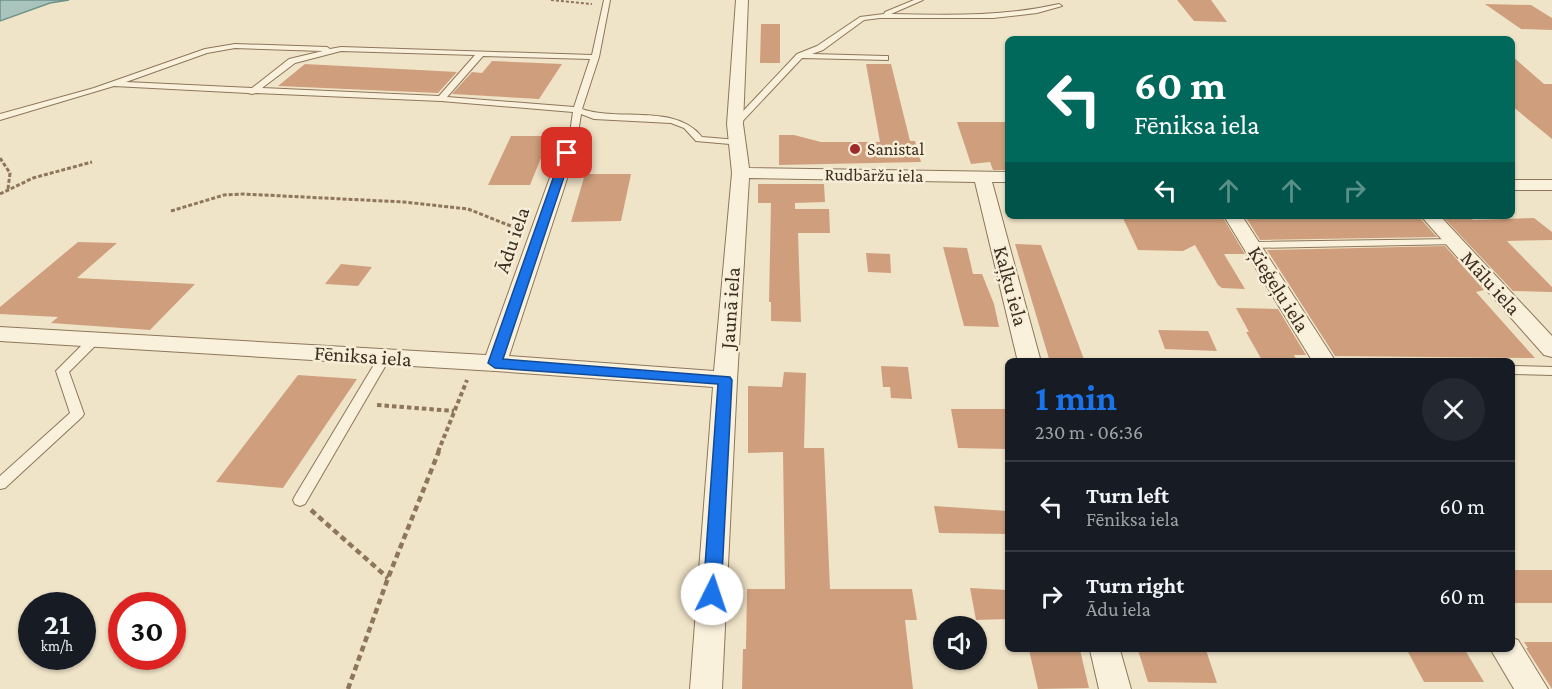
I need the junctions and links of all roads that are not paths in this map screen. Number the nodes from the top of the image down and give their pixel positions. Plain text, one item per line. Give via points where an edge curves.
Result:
1 (742, 0) edge
2 (920, 0) edge
3 (607, 3) edge
4 (1059, 6) dead end
5 (880, 16) junction
6 (341, 49) junction
7 (480, 54) junction
8 (800, 56) junction
9 (595, 57) junction
10 (885, 58) dead end
11 (114, 84) junction
12 (252, 92) junction
13 (441, 99) junction
14 (577, 110) junction
15 (0, 117) edge
16 (735, 124) junction
17 (574, 132) joint
18 (738, 143) junction
19 (741, 173) junction
20 (982, 176) junction
21 (1005, 177) edge
22 (1515, 185) edge
23 (1544, 185) edge
24 (1552, 198) edge
25 (1235, 219) edge
26 (1433, 219) edge
27 (1454, 242) junction
28 (1251, 245) junction
29 (0, 334) edge
30 (96, 338) junction
31 (1552, 350) edge
32 (384, 358) junction
33 (1029, 358) edge
34 (1322, 358) edge
35 (484, 363) junction
36 (1515, 370) edge
37 (1552, 371) edge
38 (725, 380) junction
39 (0, 484) edge
40 (300, 500) road end
41 (1106, 652) edge
42 (1508, 652) edge
43 (706, 689) edge
44 (1115, 689) edge
45 (1532, 689) edge

1 - 16 street, Jaunā iela
2 - 5 lane
3 - 9 lane
4 - 5 lane via 1004,16
5 - 8 lane via 862,18 820,48
6 - 7 lane
6 - 11 lane via 235,46 205,51
6 - 12 lane via 292,62
7 - 9 lane
7 - 13 lane
8 - 10 lane
8 - 16 lane
9 - 14 lane
11 - 12 lane
11 - 15 lane
12 - 13 lane
13 - 14 lane
14 - 17 lane
14 - 18 lane via 594,116 682,122 699,140
16 - 18 street, Jaunā iela
17 - 35 street, Ādu iela via 538,238
18 - 19 street, Jaunā iela
19 - 20 street, Rudbāržu iela
19 - 38 street, Jaunā iela
20 - 21 street, Rudbāržu iela
20 - 33 street, Kaļķu iela
22 - 23 street
23 - 24 street
25 - 28 street, Ķieģeļu iela
26 - 27 street, Mālu iela
27 - 28 lane
27 - 31 street, Mālu iela
28 - 34 street, Ķieģeļu iela
29 - 30 street, Fēniksa iela
30 - 32 street, Fēniksa iela
30 - 39 lane via 62,371 77,414
32 - 35 street, Fēniksa iela
32 - 40 lane
35 - 38 street, Fēniksa iela
36 - 37 lane
38 - 43 street, Jaunā iela
41 - 44 street
42 - 45 street

